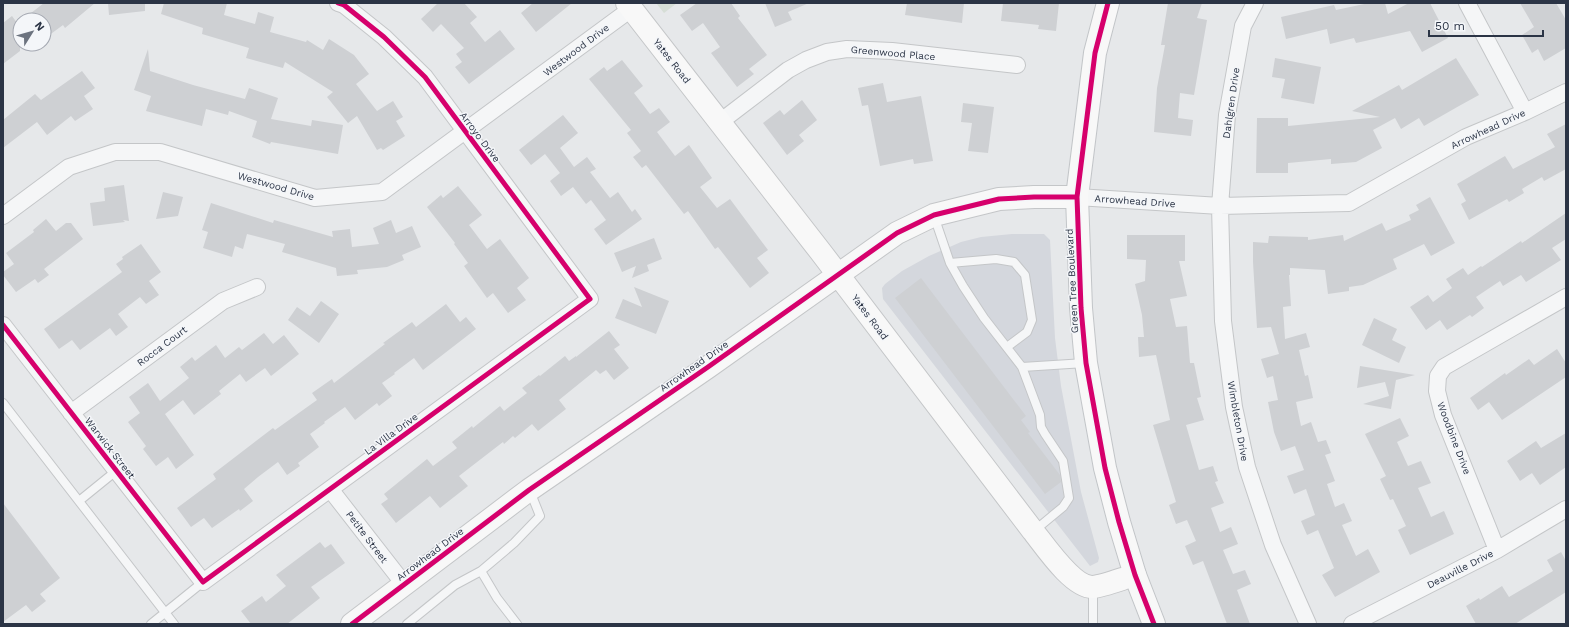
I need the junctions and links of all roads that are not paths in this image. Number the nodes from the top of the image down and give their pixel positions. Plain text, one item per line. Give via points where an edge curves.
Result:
1 (338, 3) edge
2 (1108, 3) edge
3 (1254, 3) edge
4 (1467, 3) edge
5 (629, 6) edge
6 (1017, 65) dead end
7 (1566, 92) edge
8 (1525, 112) junction
9 (720, 122) junction
10 (466, 132) junction
11 (1077, 197) junction
12 (1220, 206) junction
13 (934, 215) junction
14 (3, 216) edge
15 (950, 263) junction
16 (838, 275) junction
17 (257, 287) dead end
18 (1566, 297) edge
19 (590, 299) joint
20 (3, 325) edge
21 (1007, 347) junction
22 (1086, 363) junction
23 (1022, 367) junction
24 (3, 402) edge
25 (71, 413) junction
26 (116, 471) junction
27 (330, 489) junction
28 (529, 490) junction
29 (79, 501) junction
30 (1566, 509) edge
31 (1033, 531) junction
32 (1497, 550) junction
33 (480, 572) junction
34 (1135, 575) junction
35 (203, 582) junction
36 (404, 584) junction
37 (1093, 587) junction
38 (165, 613) junction
39 (151, 624) edge
40 (174, 624) edge
41 (352, 624) edge
42 (407, 624) edge
43 (517, 624) edge
44 (1093, 624) edge
45 (1154, 624) edge
46 (1308, 624) edge
47 (1352, 624) edge

1 - 10 street, Arroyo Drive via 384,36 425,77
2 - 11 main road, Green Tree Boulevard via 1095,53
3 - 12 street, Dahlgren Drive via 1243,26 1227,115
4 - 8 street
5 - 9 main road, Yates Road
5 - 10 street, Westwood Drive
6 - 9 street, Greenwood Place via 892,51 847,49 827,52 788,70
7 - 8 street, Arrowhead Drive
8 - 12 street, Arrowhead Drive via 1466,137 1349,203
9 - 16 main road, Yates Road
10 - 14 street, Westwood Drive via 382,192 315,198 160,152 115,152 69,167
10 - 19 street, Arroyo Drive
11 - 12 street, Arrowhead Drive
11 - 13 main road, Arrowhead Drive via 999,199
11 - 22 main road, Green Tree Boulevard
12 - 46 street, Wimbleton Drive via 1223,321 1236,415 1247,467 1273,545
13 - 15 lane
13 - 16 main road, Arrowhead Drive via 897,233
15 - 21 lane via 984,318
15 - 21 lane via 996,259 1014,262 1025,275 1032,320 1027,332
16 - 28 main road, Arrowhead Drive via 708,368
16 - 31 main road, Yates Road
17 - 25 street, Rocca Court via 223,301
18 - 32 street, Woodbine Drive via 1444,367 1438,376 1436,391 1443,415
19 - 27 street, La Villa Drive
20 - 25 street, Warwick Street
21 - 23 lane
22 - 23 lane
22 - 34 main road, Green Tree Boulevard via 1105,468
23 - 31 lane via 1040,415 1041,426 1063,461 1069,498 1063,507
24 - 29 lane
25 - 26 street, Warwick Street
26 - 29 lane
26 - 35 street, Warwick Street
27 - 35 street, La Villa Drive
27 - 36 street, Petite Street
28 - 33 lane via 540,516
28 - 36 main road, Arrowhead Drive
29 - 38 lane
30 - 32 street, Deauville Drive
31 - 37 main road, Yates Road via 1075,580 1084,586
32 - 47 street, Deauville Drive
33 - 42 lane via 455,585
33 - 43 lane
34 - 37 main road
34 - 45 main road, Green Tree Boulevard
35 - 38 lane
36 - 41 main road, Arrowhead Drive
37 - 44 lane
38 - 39 lane
38 - 40 lane

